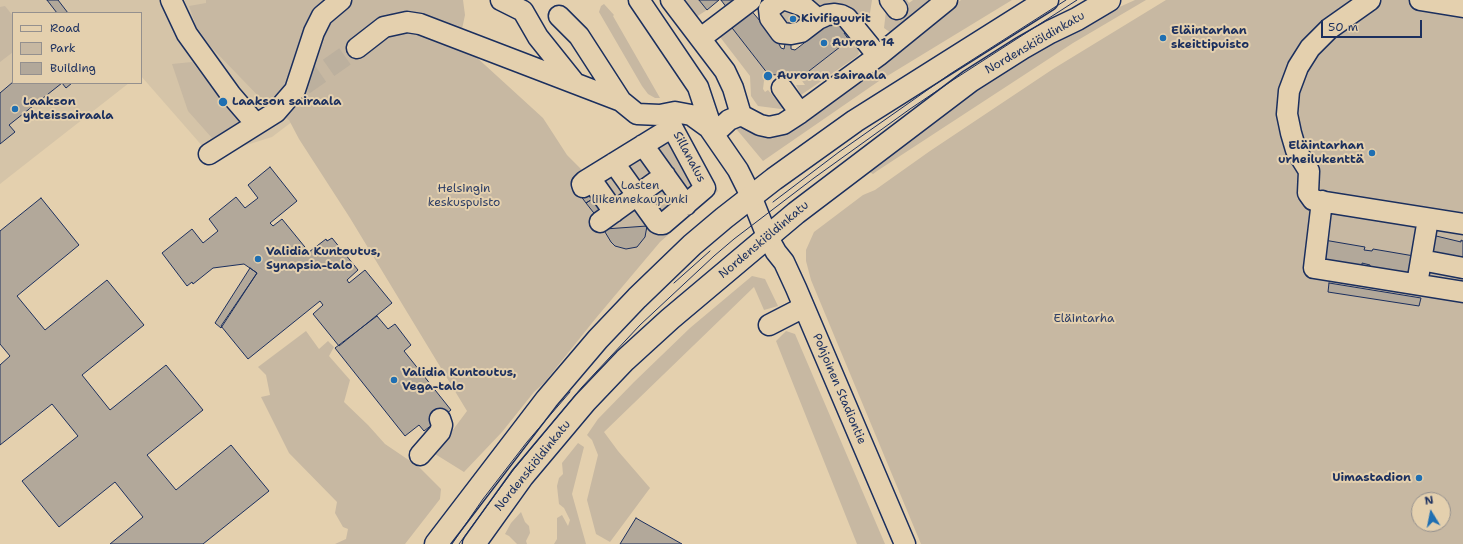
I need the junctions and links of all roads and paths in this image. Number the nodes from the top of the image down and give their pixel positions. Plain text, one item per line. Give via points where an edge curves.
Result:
1 (172, 0) edge
2 (341, 0) edge
3 (501, 0) edge
4 (639, 0) edge
5 (671, 0) edge
6 (752, 0) edge
7 (781, 0) edge
8 (786, 0) edge
9 (946, 0) edge
10 (1047, 0) edge
11 (1109, 0) edge
12 (1370, 0) edge
13 (1420, 0) edge
14 (1463, 7) edge
15 (559, 16) dead end
16 (818, 20) junction
17 (700, 38) junction
18 (356, 48) tunnel mouth
19 (878, 56) junction
20 (574, 82) junction
21 (782, 88) dead end
22 (621, 101) junction
23 (800, 113) junction
24 (741, 115) junction
25 (256, 124) junction
26 (714, 134) junction
27 (643, 145) junction
28 (684, 148) junction
29 (209, 154) dead end
30 (608, 162) junction
31 (665, 176) junction
32 (701, 180) junction
33 (637, 195) junction
34 (751, 196) junction
35 (1322, 201) junction
36 (686, 205) junction
37 (1428, 219) junction
38 (1463, 224) edge
39 (767, 236) junction
40 (1421, 260) junction
41 (1463, 268) edge
42 (1417, 284) junction
43 (1463, 292) edge
44 (804, 307) junction
45 (769, 325) dead end
46 (440, 419) dead end
47 (420, 455) dead end
48 (436, 544) edge
49 (474, 544) edge
50 (905, 544) edge

1 - 25 street via 187,34 231,95
2 - 25 street via 322,16 314,32 295,90 276,112
3 - 20 street via 523,11 538,38
4 - 26 street via 698,87
5 - 17 street
6 - 17 street
7 - 16 street via 768,9 770,18 781,34 801,32
8 - 16 street via 803,6
9 - 19 street
10 - 34 main road via 855,121
11 - 39 main road, Nordenskiöldinkatu via 1022,48 970,81
12 - 35 street via 1329,29 1310,48 1298,68 1289,91 1287,114 1296,150 1309,171 1308,193 1313,200
13 - 14 street
15 - 22 street via 579,36
16 - 19 street via 834,14 847,18
17 - 24 street via 725,72
18 - 20 street via 384,27 407,22 420,24
19 - 23 street
20 - 22 street
21 - 23 street
22 - 26 street via 638,114 689,114
23 - 24 street via 783,124 769,127
24 - 26 street via 729,120
25 - 29 street
26 - 34 street, Pohjoinen Stadiontie via 743,177
27 - 28 street, Sillanalus via 672,127
27 - 30 street
27 - 31 street
28 - 31 street
28 - 32 street, Sillanalus
30 - 33 street
30 - 33 street via 586,182 607,217
31 - 32 street
31 - 33 street
31 - 36 street
32 - 36 street
33 - 36 street via 660,224
34 - 39 street, Pohjoinen Stadiontie
34 - 48 main road via 671,265 598,340 547,399
35 - 37 street
35 - 42 street via 1314,268
37 - 38 street
37 - 40 street
39 - 44 street, Pohjoinen Stadiontie via 784,262
39 - 49 main road, Nordenskiöldinkatu via 625,360 585,402 522,477
40 - 41 street
40 - 42 street
42 - 43 street
44 - 45 street
44 - 50 street, Pohjoinen Stadiontie
46 - 47 street via 440,432

